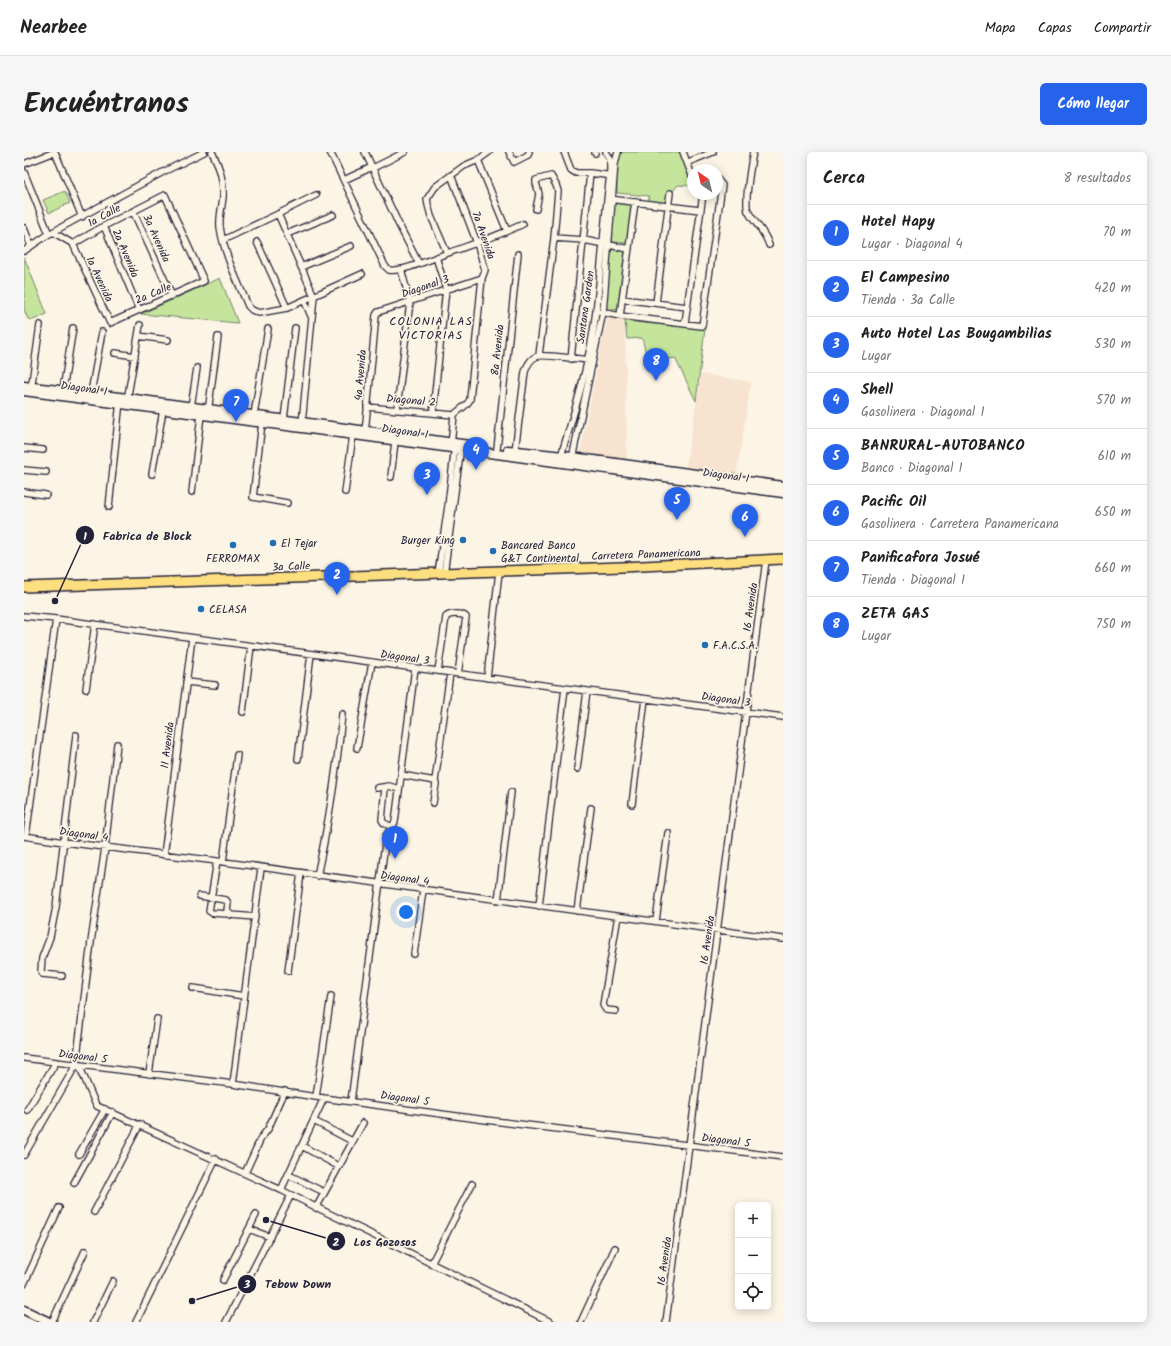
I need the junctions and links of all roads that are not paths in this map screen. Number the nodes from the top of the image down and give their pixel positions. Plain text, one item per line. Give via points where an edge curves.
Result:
1 (55, 152) edge
2 (212, 152) edge
3 (330, 152) edge
4 (365, 152) edge
5 (405, 152) edge
6 (489, 152) edge
7 (509, 152) edge
8 (529, 152) edge
9 (564, 152) edge
10 (606, 152) edge
11 (683, 152) edge
12 (714, 152) edge
13 (753, 152) edge
14 (200, 153) edge
15 (397, 154) edge
16 (614, 156) edge
17 (478, 160) junction
18 (691, 161) dead end
19 (24, 164) edge
20 (688, 164) edge
21 (373, 167) junction
22 (24, 172) edge
23 (590, 173) junction
24 (451, 175) junction
25 (612, 176) junction
26 (344, 180) junction
27 (670, 193) dead end
28 (316, 195) dead end
29 (610, 199) junction
30 (701, 200) edge
31 (720, 200) edge
32 (635, 202) junction
33 (668, 206) junction
34 (536, 209) dead end
35 (700, 210) junction
36 (133, 211) junction
37 (278, 214) junction
38 (333, 215) dead end
39 (82, 217) junction
40 (523, 224) dead end
41 (104, 226) junction
42 (24, 228) edge
43 (508, 231) junction
44 (51, 233) junction
45 (287, 234) junction
46 (554, 238) junction
47 (223, 240) junction
48 (584, 240) junction
49 (257, 242) dead end
50 (477, 243) junction
51 (73, 244) junction
52 (606, 244) junction
53 (769, 245) dead end
54 (31, 246) junction
55 (351, 246) dead end
56 (629, 249) junction
57 (24, 252) edge
58 (447, 253) junction
59 (518, 254) dead end
60 (436, 257) junction
61 (419, 264) junction
62 (301, 267) junction
63 (401, 269) junction
64 (362, 274) dead end
65 (482, 278) junction
66 (204, 281) joint
67 (446, 289) junction
68 (172, 296) junction
69 (314, 296) junction
70 (622, 299) junction
71 (304, 300) junction
72 (410, 302) junction
73 (656, 303) junction
74 (687, 307) junction
75 (287, 308) junction
76 (139, 310) junction
77 (596, 312) junction
78 (603, 312) junction
79 (376, 315) joint
80 (620, 316) junction
81 (312, 319) junction
82 (110, 323) joint
83 (685, 323) junction
84 (40, 325) dead end
85 (140, 325) dead end
86 (73, 328) dead end
87 (295, 328) dead end
88 (268, 329) dead end
89 (102, 332) dead end
90 (138, 336) junction
91 (218, 337) dead end
92 (168, 340) dead end
93 (115, 352) dead end
94 (135, 356) junction
95 (539, 356) junction
96 (571, 359) junction
97 (591, 360) junction
98 (197, 368) dead end
99 (27, 389) edge
100 (63, 390) junction
101 (50, 392) junction
102 (91, 393) junction
103 (123, 401) junction
104 (191, 406) junction
105 (367, 407) junction
106 (397, 409) junction
107 (162, 410) junction
108 (434, 412) junction
109 (205, 413) junction
110 (254, 415) junction
111 (454, 415) junction
112 (284, 419) junction
113 (262, 423) junction
114 (302, 425) junction
115 (569, 430) junction
116 (577, 431) junction
117 (365, 434) junction
118 (353, 435) junction
119 (395, 441) junction
120 (455, 446) junction
121 (24, 448) edge
122 (497, 449) junction
123 (43, 450) dead end
124 (515, 451) junction
125 (560, 460) junction
126 (572, 461) junction
127 (24, 470) edge
128 (46, 472) dead end
129 (152, 474) dead end
130 (391, 477) dead end
131 (783, 486) edge
132 (24, 492) edge
133 (192, 492) dead end
134 (345, 492) dead end
135 (783, 493) edge
136 (46, 495) dead end
137 (287, 503) dead end
138 (109, 507) dead end
139 (783, 559) edge
140 (766, 560) junction
141 (499, 572) junction
142 (441, 574) junction
143 (24, 587) edge
144 (24, 616) edge
145 (56, 619) junction
146 (95, 624) junction
147 (192, 638) junction
148 (251, 646) junction
149 (311, 654) junction
150 (372, 662) junction
151 (415, 668) junction
152 (438, 671) junction
153 (450, 673) junction
154 (458, 674) junction
155 (487, 678) junction
156 (186, 682) junction
157 (214, 685) dead end
158 (565, 688) junction
159 (86, 689) dead end
160 (587, 691) junction
161 (645, 698) junction
162 (243, 712) dead end
163 (745, 712) junction
164 (342, 714) dead end
165 (783, 717) edge
166 (76, 735) dead end
167 (117, 744) dead end
168 (357, 748) dead end
169 (237, 754) dead end
170 (298, 759) dead end
171 (578, 769) dead end
172 (401, 775) junction
173 (435, 781) junction
174 (377, 788) dead end
175 (385, 788) junction
176 (399, 788) junction
177 (511, 792) dead end
178 (433, 802) dead end
179 (632, 804) dead end
180 (591, 808) dead end
181 (392, 827) junction
182 (668, 833) dead end
183 (25, 836) edge
184 (64, 842) junction
185 (105, 848) junction
186 (164, 856) junction
187 (220, 862) junction
188 (261, 868) junction
189 (302, 873) junction
190 (317, 876) junction
191 (381, 885) junction
192 (423, 890) junction
193 (200, 896) dead end
194 (212, 897) junction
195 (498, 901) junction
196 (539, 906) junction
197 (577, 911) junction
198 (229, 914) junction
199 (618, 916) junction
200 (255, 917) junction
201 (656, 921) junction
202 (718, 930) junction
203 (783, 939) edge
204 (414, 954) dead end
205 (288, 971) dead end
206 (62, 976) dead end
207 (192, 988) dead end
208 (244, 996) junction
209 (331, 996) dead end
210 (616, 1012) dead end
211 (157, 1019) dead end
212 (24, 1058) edge
213 (56, 1062) junction
214 (78, 1065) junction
215 (149, 1074) junction
216 (233, 1084) junction
217 (285, 1092) junction
218 (316, 1097) junction
219 (324, 1098) junction
220 (351, 1101) junction
221 (105, 1109) junction
222 (26, 1110) dead end
223 (113, 1112) junction
224 (314, 1121) junction
225 (363, 1123) dead end
226 (140, 1124) junction
227 (352, 1141) junction
228 (690, 1145) junction
229 (302, 1146) junction
230 (79, 1154) dead end
231 (24, 1155) edge
232 (783, 1157) edge
233 (216, 1160) junction
234 (338, 1166) junction
235 (244, 1173) junction
236 (289, 1174) junction
237 (74, 1183) dead end
238 (472, 1184) dead end
239 (281, 1190) junction
240 (324, 1192) junction
241 (291, 1195) junction
242 (59, 1208) dead end
243 (316, 1208) junction
244 (94, 1212) dead end
245 (256, 1215) dead end
246 (249, 1229) junction
247 (270, 1237) junction
248 (615, 1248) dead end
249 (85, 1251) dead end
250 (431, 1264) junction
251 (223, 1280) dead end
252 (113, 1281) dead end
253 (24, 1284) edge
254 (24, 1310) edge
255 (49, 1322) edge
256 (52, 1322) edge
257 (94, 1322) edge
258 (136, 1322) edge
259 (226, 1322) edge
260 (552, 1322) edge
261 (582, 1322) edge
262 (666, 1322) edge

1 - 19 street
1 - 39 street
2 - 47 street via 223,184 220,226
3 - 26 street
4 - 21 street
5 - 15 street
6 - 17 street
7 - 8 street via 514,162
9 - 23 street via 571,170 576,173
10 - 16 street, Santana Garden
11 - 20 street
12 - 18 street
13 - 53 street via 746,204
14 - 39 street
15 - 21 street
16 - 25 street, Santana Garden
17 - 24 street
17 - 43 street
21 - 26 street
21 - 61 street
22 - 44 street
23 - 25 street
23 - 48 street
24 - 50 street, 7a Avenida
24 - 58 street via 435,188 427,199 431,216
25 - 29 street, Santana Garden
26 - 63 street via 387,269
27 - 33 street
28 - 37 street
29 - 32 street
29 - 52 street, Santana Garden
30 - 35 street
31 - 83 street via 702,326
32 - 33 street
32 - 56 street
33 - 35 street
33 - 73 street
34 - 46 street via 539,194 536,180 551,176 558,191
35 - 74 street
36 - 41 street, 1a Calle
36 - 66 street, 1a Calle via 165,195
36 - 68 street, 3a Avenida
37 - 45 street
37 - 47 street
38 - 45 street
39 - 44 street
40 - 43 street
41 - 51 street, 1a Calle
41 - 76 street, 2a Avenida
42 - 54 street
43 - 50 street
44 - 51 street
44 - 54 street
45 - 62 street
46 - 48 street
46 - 95 street
47 - 75 street via 248,306 259,313
48 - 52 street
48 - 96 street
49 - 75 street
50 - 58 street
50 - 65 street, 7a Avenida via 485,270
51 - 82 street, 1a Avenida
52 - 56 street
52 - 77 street, Santana Garden
52 - 78 street, Santana Garden
54 - 57 street
55 - 62 street
56 - 70 street
58 - 60 street
59 - 122 street, 8a Avenida
60 - 61 street
60 - 67 street
61 - 63 street
62 - 69 street
63 - 72 street
64 - 69 street
65 - 67 street, Diagonal 3
65 - 111 street, 7a Avenida via 470,399 467,405
66 - 68 street, 2a Calle
67 - 72 street, Diagonal 3
67 - 108 street
68 - 76 street, 2a Calle
69 - 71 street
69 - 81 street
70 - 73 street
70 - 80 street
71 - 75 street
71 - 81 street
72 - 79 street, Diagonal 3 via 381,310
72 - 106 street
73 - 74 street
74 - 83 street
76 - 82 street, 2a Calle
77 - 78 street
77 - 97 street, Santana Garden
78 - 80 street
78 - 97 street, Santana Garden
79 - 105 street, 4a Avenida
80 - 83 street
81 - 114 street
84 - 99 street
85 - 90 street
86 - 100 street
87 - 112 street
88 - 110 street
89 - 102 street
90 - 92 street
90 - 94 street
91 - 109 street
93 - 94 street
94 - 103 street
95 - 96 street
95 - 124 street via 526,366
96 - 97 street
97 - 115 street, Santana Garden
97 - 116 street, Santana Garden
98 - 104 street
99 - 101 main road, Diagonal 1
100 - 101 main road, Diagonal 1
100 - 102 main road, Diagonal 1
101 - 103 main road, Diagonal 1
102 - 103 main road, Diagonal 1
103 - 104 main road, Diagonal 1
103 - 107 main road, Diagonal 1
103 - 138 street
104 - 109 main road, Diagonal 1
105 - 106 street, Diagonal 2
105 - 117 street, 4a Avenida
106 - 108 street, Diagonal 2
107 - 109 main road, Diagonal 1
107 - 129 street
108 - 111 street, Diagonal 2
109 - 110 main road, Diagonal 1
109 - 113 main road, Diagonal 1
109 - 133 street
110 - 112 main road, Diagonal 1
111 - 120 street
112 - 114 main road, Diagonal 1
113 - 114 main road, Diagonal 1
113 - 137 street via 253,497
114 - 117 main road, Diagonal 1
114 - 118 main road, Diagonal 1
115 - 116 street
115 - 125 street, Santana Garden
116 - 126 street, Santana Garden
117 - 118 main road, Diagonal 1
117 - 119 main road, Diagonal 1
117 - 120 main road, Diagonal 1
118 - 134 street
119 - 120 main road, Diagonal 1
119 - 130 street
120 - 122 main road, Diagonal 1
120 - 125 main road, Diagonal 1
120 - 142 street
121 - 123 street
122 - 124 main road, Diagonal 1
124 - 125 main road, Diagonal 1
125 - 126 main road, Diagonal 1
126 - 131 main road, Diagonal 1
126 - 135 main road, Diagonal 1
127 - 128 street
132 - 136 street
139 - 140 main road, Carretera Panamericana
140 - 141 main road, Carretera Panamericana
140 - 163 street, 16 Avenida
141 - 142 main road, Carretera Panamericana
141 - 155 street
142 - 143 main road, 3a Calle
144 - 145 street, Diagonal 3
145 - 146 street, Diagonal 3
145 - 183 street
146 - 147 street, Diagonal 3
146 - 159 street
147 - 148 street, Diagonal 3
147 - 156 street, 11 Avenida
148 - 149 street, Diagonal 3
148 - 162 street
149 - 150 street, Diagonal 3
149 - 170 street
150 - 151 street, Diagonal 3
150 - 168 street
151 - 152 street, Diagonal 3
151 - 172 street
152 - 153 street, Diagonal 3
152 - 154 street via 446,617 464,615 466,616
153 - 154 street, Diagonal 3
153 - 173 street
154 - 155 street, Diagonal 3
155 - 158 street, Diagonal 3
156 - 157 street
156 - 186 street, 11 Avenida
158 - 160 street, Diagonal 3
158 - 196 street
160 - 161 street, Diagonal 3
160 - 171 street
161 - 163 street, Diagonal 3
161 - 179 street
163 - 165 street, Diagonal 3
163 - 202 street, 16 Avenida
164 - 190 street via 333,796
166 - 184 street
167 - 185 street
169 - 187 street
172 - 173 street
172 - 176 street
173 - 178 street
174 - 175 street
175 - 176 street
175 - 181 street via 382,820
176 - 181 street via 395,822
177 - 195 street
180 - 197 street
181 - 191 street via 386,836
182 - 201 street
183 - 184 street, Diagonal 4
184 - 185 street, Diagonal 4
184 - 206 street via 56,906 41,971 42,974
185 - 186 street, Diagonal 4
185 - 214 street via 91,942
186 - 187 street, Diagonal 4
187 - 188 street, Diagonal 4
187 - 194 street
188 - 189 street, Diagonal 4
188 - 200 street
189 - 190 street, Diagonal 4
189 - 205 street
190 - 191 street, Diagonal 4
191 - 192 street, Diagonal 4
191 - 220 street
192 - 195 street, Diagonal 4
192 - 204 street
193 - 194 street
194 - 198 street via 226,900
194 - 198 street via 210,912
195 - 196 street, Diagonal 4
196 - 197 street, Diagonal 4
197 - 199 street, Diagonal 4
198 - 200 street
199 - 201 street, Diagonal 4
199 - 210 street via 603,1005 606,1010
200 - 208 street
201 - 202 street, Diagonal 4
202 - 203 street, Diagonal 4
202 - 228 street, 16 Avenida
207 - 208 street
208 - 216 street
209 - 218 street
211 - 215 street
212 - 213 street, Diagonal 5
213 - 214 street, Diagonal 5
213 - 222 street
214 - 215 street, Diagonal 5
214 - 221 street via 95,1103
214 - 231 street
215 - 216 street, Diagonal 5
216 - 217 street, Diagonal 5
217 - 218 street, Diagonal 5
217 - 235 street
218 - 219 street, Diagonal 5
219 - 220 street, Diagonal 5
219 - 224 street
220 - 228 street, Diagonal 5
221 - 223 street
221 - 230 street
223 - 226 street
223 - 237 street
224 - 227 street
224 - 229 street
225 - 227 street
226 - 233 street
226 - 244 street
227 - 234 street
228 - 232 street, Diagonal 5
228 - 262 street, 16 Avenida
229 - 234 street
229 - 236 street
233 - 235 street
233 - 258 street
234 - 240 street
235 - 239 street
236 - 239 street
236 - 240 street
238 - 250 street
239 - 241 street
240 - 243 street
241 - 243 street
241 - 247 street
242 - 253 street
243 - 250 street
245 - 246 street
246 - 247 street
246 - 251 street
247 - 259 street
248 - 261 street
249 - 256 street
250 - 260 street
252 - 257 street
254 - 255 main road

